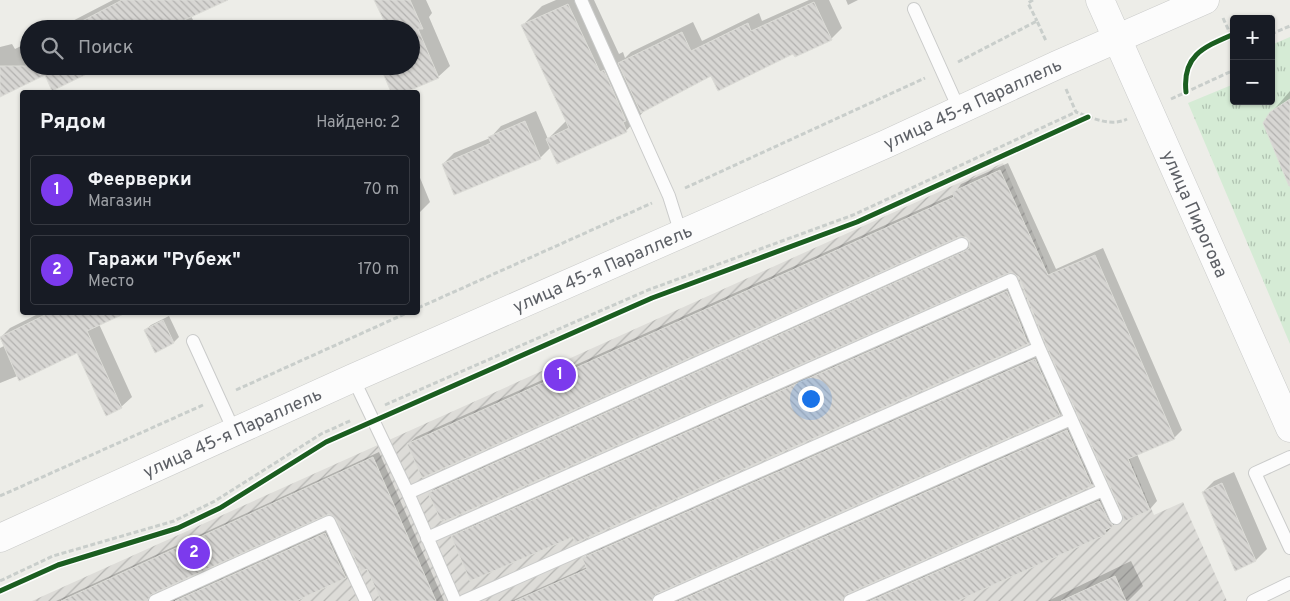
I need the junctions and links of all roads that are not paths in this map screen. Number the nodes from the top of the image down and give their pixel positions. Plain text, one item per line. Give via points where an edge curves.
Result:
1 (581, 0) edge
2 (1100, 0) edge
3 (1212, 4) edge
4 (914, 9) dead end
5 (1118, 38) junction
6 (959, 109) junction
7 (680, 234) junction
8 (962, 244) dead end
9 (193, 341) dead end
10 (1039, 348) junction
11 (353, 378) junction
12 (1070, 419) junction
13 (1290, 428) edge
14 (235, 433) junction
15 (1290, 457) edge
16 (1103, 490) junction
17 (408, 493) junction
18 (1116, 518) dead end
19 (0, 538) edge
20 (427, 538) junction
21 (1290, 548) edge
22 (1290, 583) edge
23 (155, 601) edge
24 (365, 601) edge
25 (455, 601) edge
26 (464, 601) edge
27 (659, 601) edge
28 (850, 601) edge
29 (1253, 601) edge

1 - 7 lane via 669,196
2 - 5 main road, улица Пирогова
3 - 5 main road, улица 45-я Параллель
4 - 6 lane
5 - 6 main road, улица 45-я Параллель
5 - 13 main road, улица Пирогова
6 - 7 main road, улица 45-я Параллель
7 - 11 main road, улица 45-я Параллель
8 - 17 lane
9 - 14 lane
10 - 12 lane
10 - 20 lane via 1011,280
10 - 26 lane
11 - 14 main road, улица 45-я Параллель
11 - 17 lane
12 - 16 lane
12 - 27 lane
14 - 19 main road, улица 45-я Параллель
15 - 21 lane via 1256,473
16 - 18 lane
16 - 28 lane
17 - 20 lane
20 - 25 lane
22 - 29 lane
23 - 24 lane via 328,522

